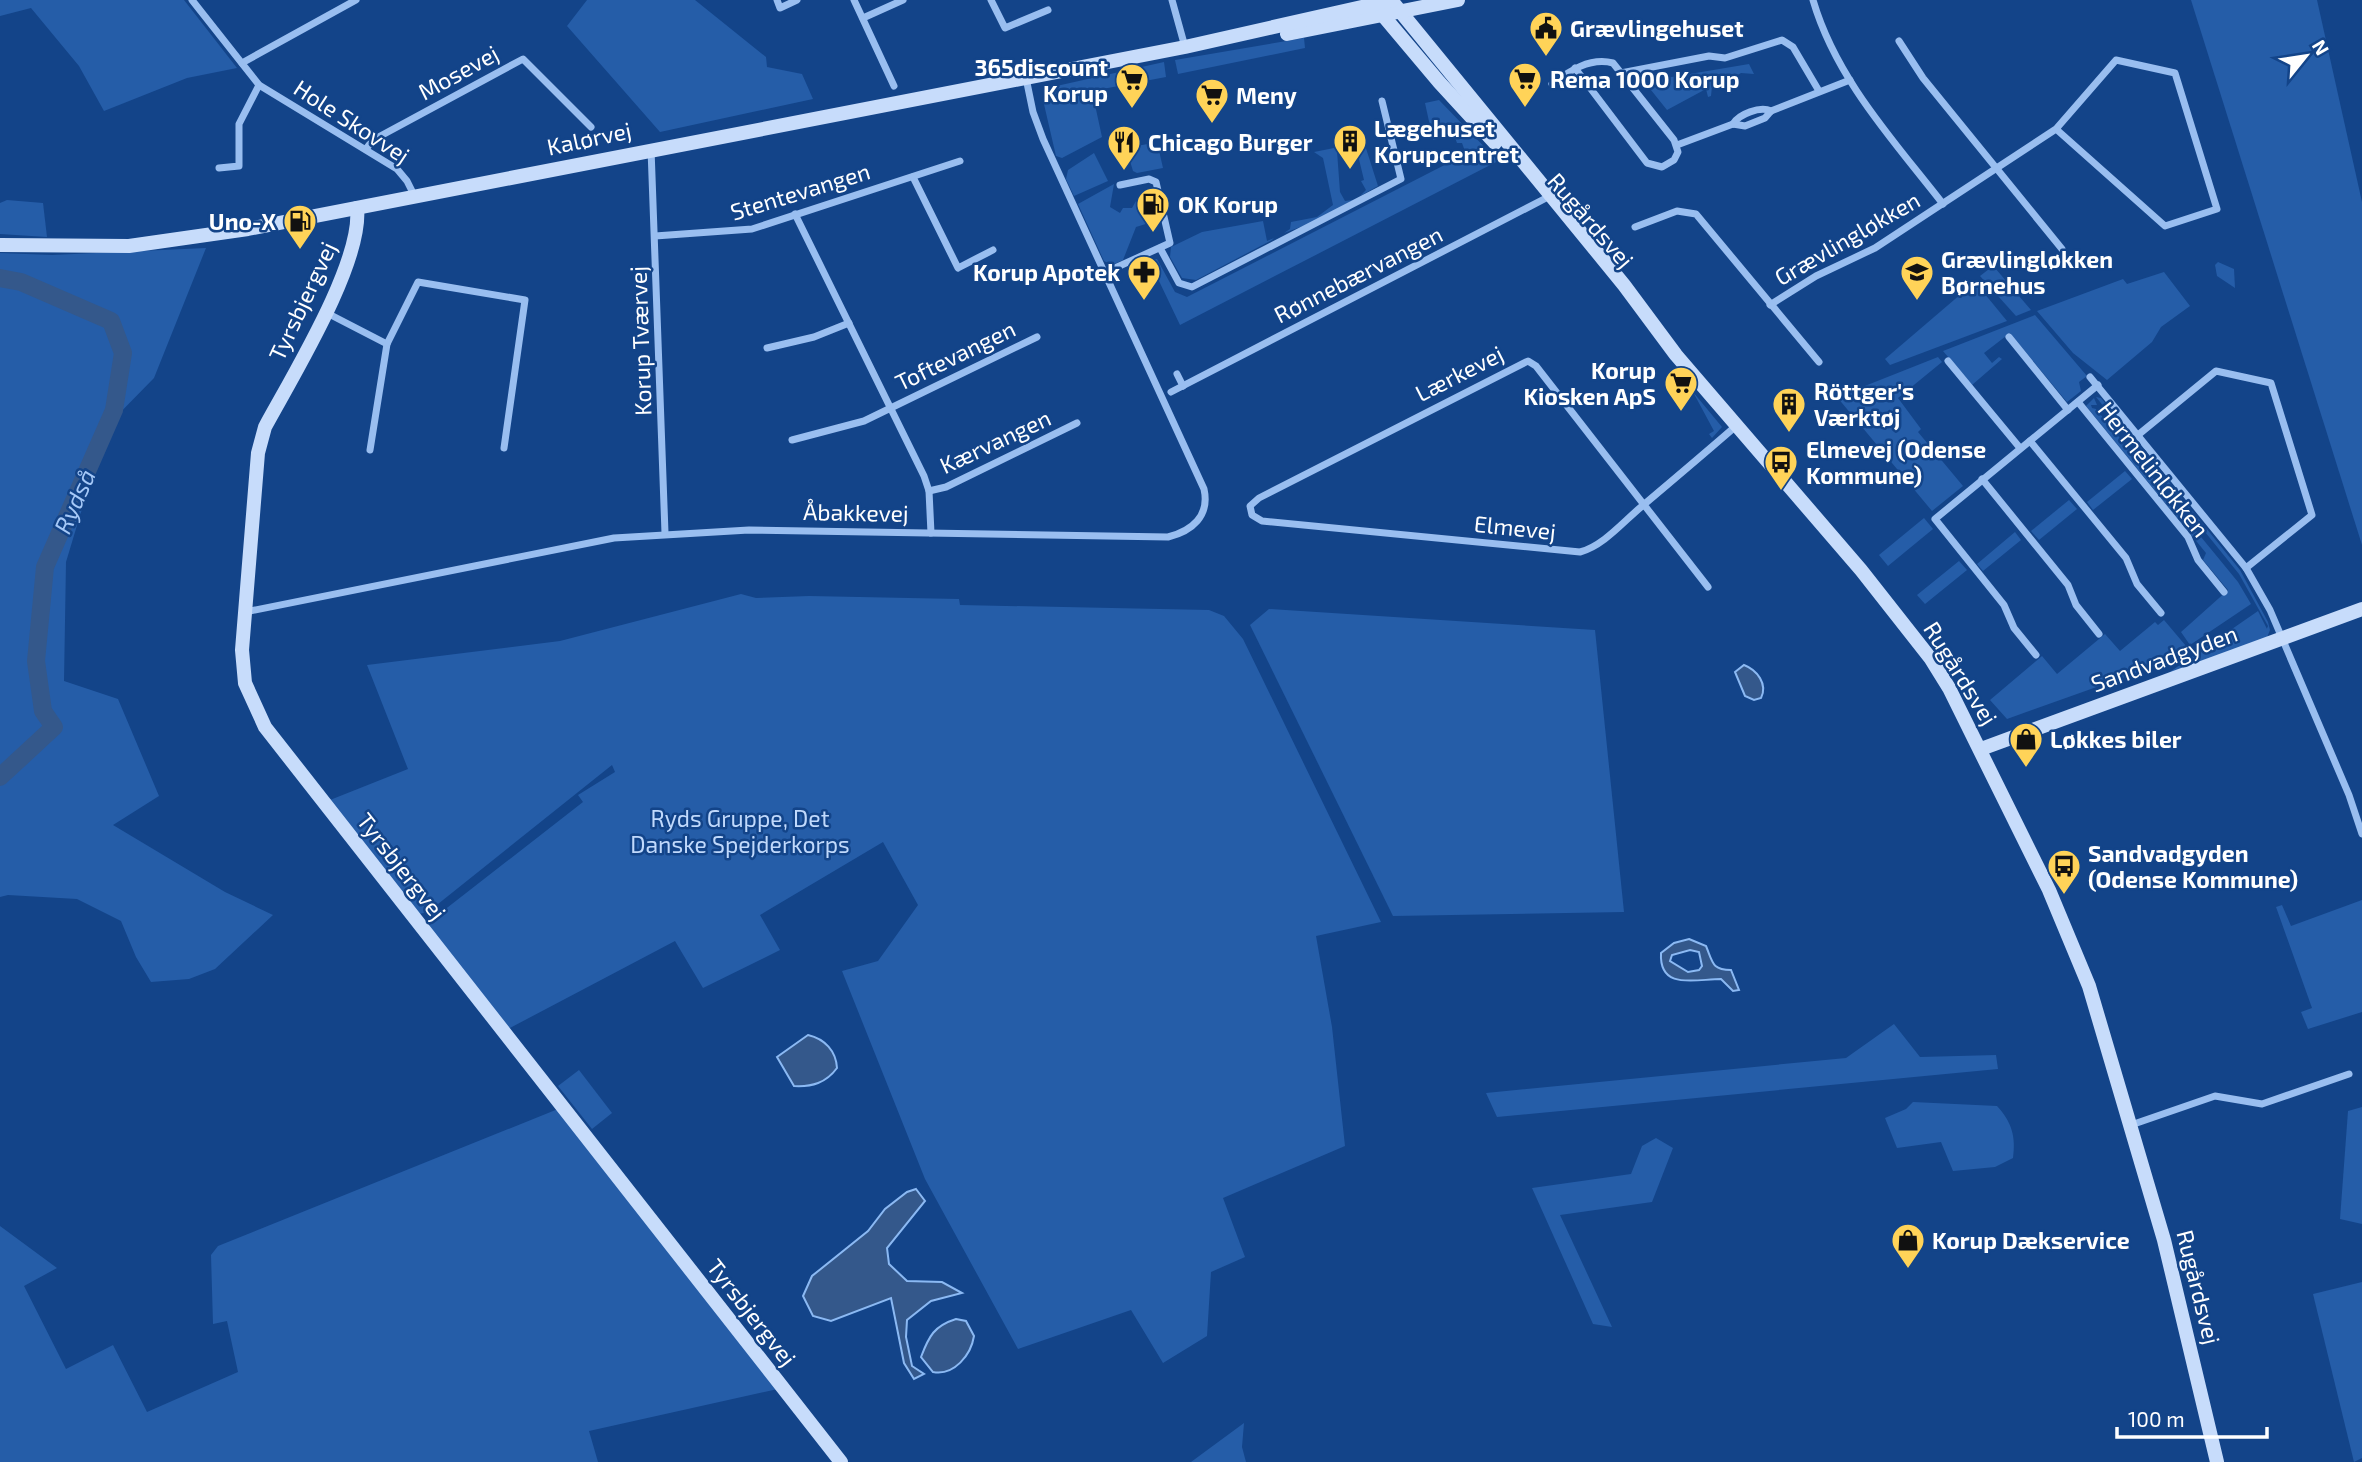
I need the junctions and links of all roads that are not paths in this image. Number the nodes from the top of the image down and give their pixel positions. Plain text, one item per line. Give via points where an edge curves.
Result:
1 (192, 0) edge
2 (356, 0) edge
3 (777, 0) edge
4 (797, 0) edge
5 (854, 0) edge
6 (902, 0) edge
7 (991, 0) edge
8 (1172, 0) edge
9 (1458, 0) edge
10 (1813, 0) edge
11 (1387, 5) edge
12 (1430, 7) junction
13 (1048, 10) dead end
14 (863, 18) junction
15 (1899, 41) dead end
16 (1185, 47) junction
17 (242, 63) junction
18 (1575, 68) junction
19 (1621, 73) junction
20 (1453, 77) junction
21 (1026, 78) junction
22 (1850, 80) junction
23 (1552, 84) dead end
24 (259, 85) junction
25 (894, 86) dead end
26 (1819, 92) junction
27 (1382, 101) dead end
28 (1483, 115) junction
29 (592, 127) dead end
30 (2056, 129) junction
31 (1677, 145) junction
32 (366, 149) junction
33 (651, 149) junction
34 (960, 161) dead end
35 (219, 168) dead end
36 (1996, 168) junction
37 (913, 177) junction
38 (1121, 185) dead end
39 (415, 197) junction
40 (1547, 198) junction
41 (1943, 204) junction
42 (357, 208) junction
43 (795, 214) junction
44 (1635, 227) dead end
45 (655, 236) junction
46 (0, 245) edge
47 (1160, 248) junction
48 (2062, 249) dead end
49 (993, 250) dead end
50 (1104, 273) junction
51 (1770, 305) junction
52 (325, 312) junction
53 (849, 323) junction
54 (1037, 337) dead end
55 (2009, 337) dead end
56 (387, 344) junction
57 (768, 348) dead end
58 (1948, 361) dead end
59 (1819, 362) dead end
60 (1177, 374) dead end
61 (2090, 377) dead end
62 (1183, 386) junction
63 (2098, 386) junction
64 (1171, 392) dead end
65 (2078, 402) junction
66 (890, 408) junction
67 (2068, 410) junction
68 (1077, 423) dead end
69 (1737, 426) junction
70 (2138, 435) junction
71 (792, 440) dead end
72 (2030, 441) junction
73 (504, 448) dead end
74 (2020, 449) junction
75 (370, 450) dead end
76 (1982, 479) junction
77 (929, 491) junction
78 (1644, 505) junction
79 (1250, 510) joint
80 (666, 533) junction
81 (931, 533) junction
82 (2246, 568) junction
83 (1709, 587) dead end
84 (2224, 592) dead end
85 (2362, 609) edge
86 (244, 612) junction
87 (2161, 613) dead end
88 (2099, 634) dead end
89 (2282, 640) junction
90 (2036, 655) dead end
91 (1981, 749) junction
92 (2362, 834) edge
93 (2349, 1074) dead end
94 (2131, 1125) junction
95 (841, 1462) edge
96 (2217, 1462) edge

1 - 17 street, Hole Skovvej
2 - 17 street
3 - 4 street via 780,8
5 - 14 street
6 - 14 street
7 - 13 street via 1005,28
8 - 16 street
9 - 12 street, Kalørvej
10 - 22 street, Grævlingløkken
11 - 12 street, Kalørvej
11 - 16 street, Kalørvej
11 - 20 street, Rugårdsvej
11 - 28 street via 1460,95
11 - 40 street, Rugårdsvej
12 - 20 street via 1422,20
14 - 25 street
15 - 36 street
16 - 21 street, Kalørvej
17 - 24 street, Hole Skovvej
18 - 19 street via 1605,61
18 - 23 street
18 - 31 street via 1647,163 1657,168 1670,164 1678,156
19 - 26 street via 1725,58 1782,40 1793,47
19 - 31 street
20 - 28 street, Rugårdsvej
21 - 33 street, Kalørvej
21 - 50 street, Åbakkevej via 1035,120
22 - 26 street
22 - 41 street, Grævlingløkken
24 - 32 street, Hole Skovvej
24 - 35 street, Hole Skovvej via 239,124 239,166
26 - 31 street via 1770,111 1761,109 1738,117 1733,124
27 - 47 street via 1401,179 1192,287 1179,282
28 - 40 street, Rugårdsvej
29 - 32 street, Mosevej via 523,59 373,140
30 - 30 street, Grævlingløkken via 2165,226 2217,209 2175,73 2116,60
30 - 36 street, Grævlingløkken
32 - 39 street, Hole Skovvej via 397,169
33 - 39 street, Kalørvej
33 - 45 street, Korup Tværvej
34 - 37 street, Stentevangen
36 - 41 street, Grævlingløkken
36 - 48 street
37 - 43 street, Stentevangen
37 - 49 street via 958,268
38 - 47 street via 1149,179 1156,182 1170,243
39 - 42 street, Kalørvej
40 - 62 street, Rønnebærvangen
40 - 69 street, Rugårdsvej via 1625,285
41 - 51 street, Grævlingløkken via 1875,248 1816,276
42 - 46 street, Kalørvej via 129,246
42 - 52 street, Tyrsbjergvej via 355,242
43 - 45 street, Stentevangen via 735,233
43 - 53 street
44 - 51 street, Grævlingløkken via 1678,211 1691,211
45 - 80 street, Korup Tværvej
47 - 50 street
50 - 81 street, Åbakkevej via 1202,485 1205,506 1199,520 1168,537
51 - 59 street, Grævlingløkken
52 - 56 street
52 - 86 street, Tyrsbjergvej via 265,428 258,453
53 - 57 street
53 - 66 street
54 - 66 street, Toftevangen
55 - 67 street, Hermelinløkken
56 - 73 street via 418,282 525,300
56 - 75 street
58 - 74 street
60 - 62 street
61 - 63 street, Hermelinløkken
62 - 64 street, Rønnebærvangen
63 - 65 street, Hermelinløkken
63 - 70 street, Hermelinløkken
65 - 67 street, Hermelinløkken
65 - 84 street, Hermelinløkken via 2188,537 2198,560
66 - 71 street, Toftevangen via 840,429
66 - 77 street
67 - 72 street, Hermelinløkken
68 - 77 street, Kærvangen
69 - 78 street, Elmevej
69 - 91 street, Rugårdsvej via 1910,632 1949,688
70 - 82 street, Hermelinløkken
70 - 82 street, Hermelinløkken via 2217,371 2271,383 2312,515
72 - 74 street, Hermelinløkken
72 - 87 street via 2126,558 2137,584
74 - 76 street, Hermelinløkken
76 - 88 street via 2068,585 2076,605
76 - 90 street, Hermelinløkken via 1935,521 2004,605 2014,628
77 - 81 street
78 - 79 street, Elmevej via 1592,547 1575,552 1262,522
78 - 79 street, Lærkevej via 1528,361 1255,500
78 - 83 street
80 - 81 street, Åbakkevej
80 - 86 street, Åbakkevej via 614,538
82 - 89 street, Hermelinløkken
85 - 89 street, Sandvadgyden
86 - 95 street, Tyrsbjergvej via 246,683 265,727
89 - 91 street, Sandvadgyden
89 - 92 street, Hermelinløkken
91 - 94 street, Rugårdsvej via 2075,949
93 - 94 street via 2262,1104 2215,1096
94 - 96 street, Rugårdsvej

